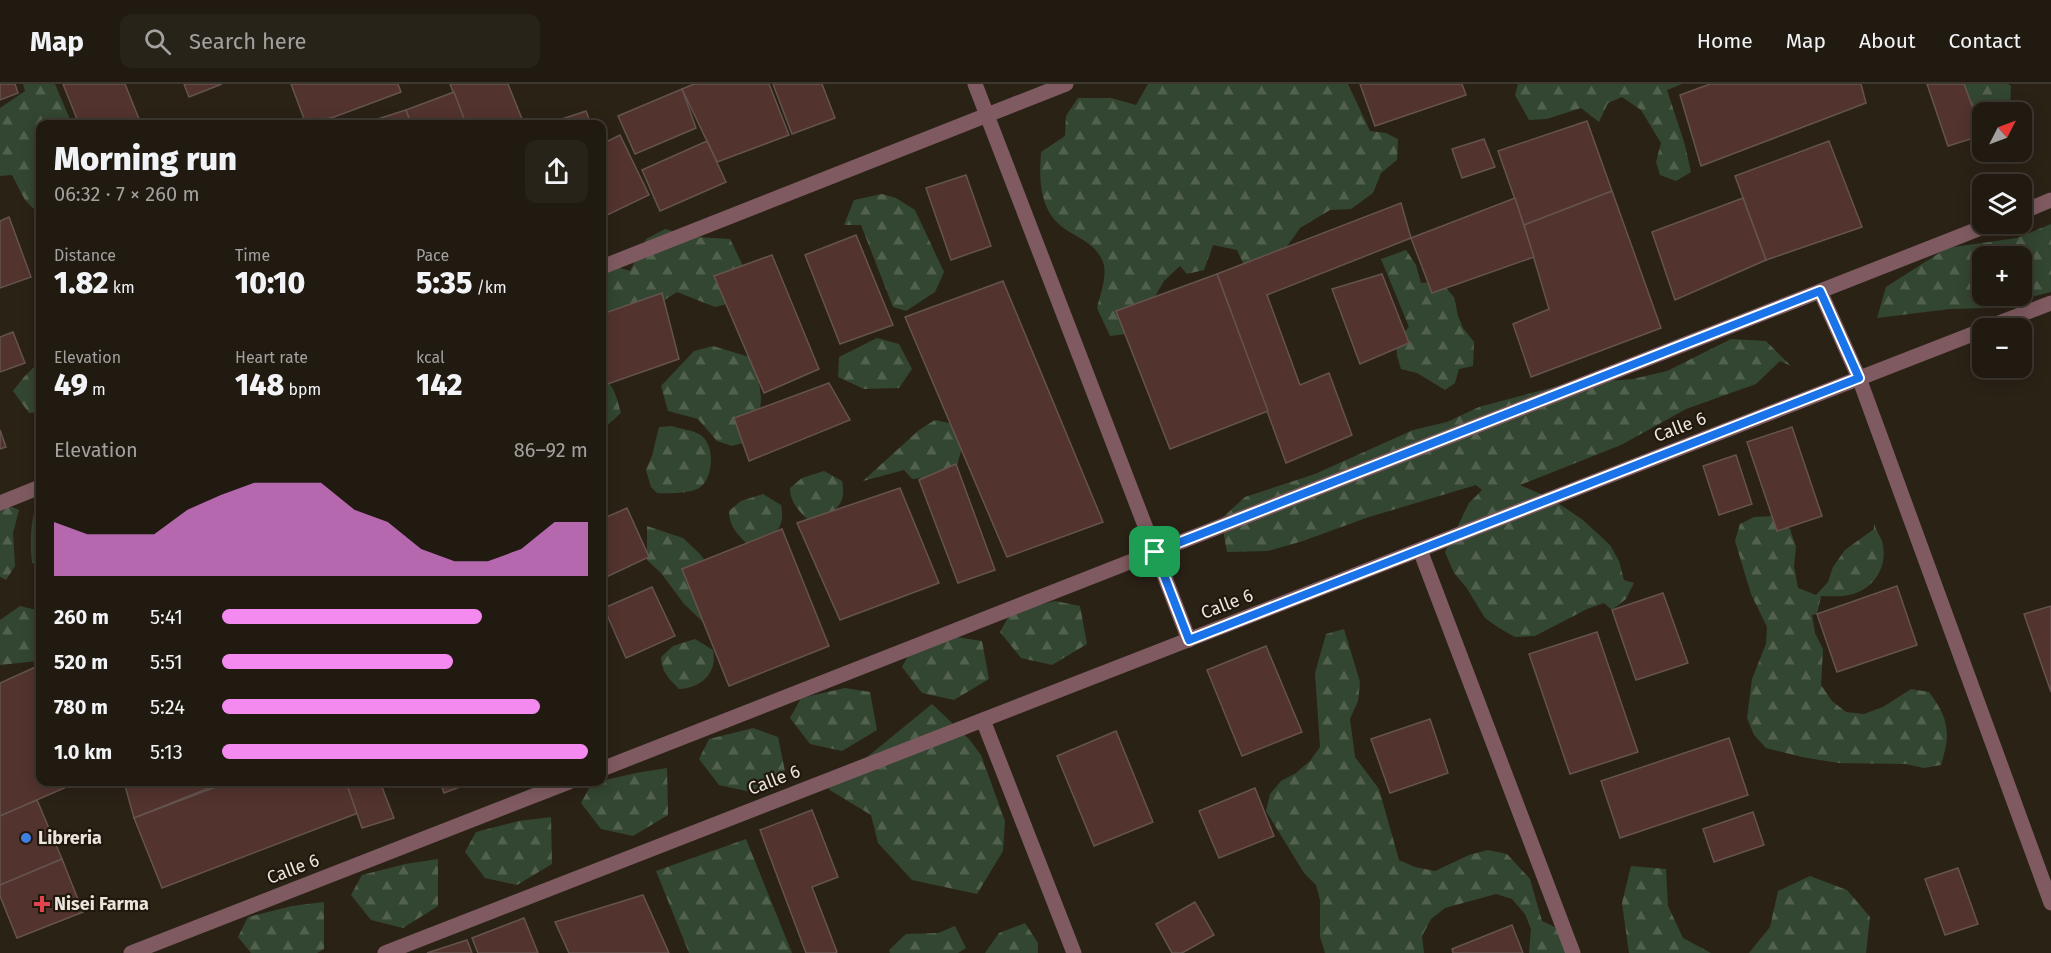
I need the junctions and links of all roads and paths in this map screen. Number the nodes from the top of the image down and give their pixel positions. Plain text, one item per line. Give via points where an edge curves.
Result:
1 (975, 84) edge
2 (1066, 84) edge
3 (987, 116) junction
4 (2051, 200) edge
5 (2032, 208) edge
6 (1972, 232) edge
7 (606, 265) edge
8 (1820, 291) junction
9 (2051, 303) edge
10 (2013, 318) edge
11 (1972, 334) edge
12 (1859, 378) junction
13 (36, 489) edge
14 (0, 503) edge
15 (1420, 550) junction
16 (1155, 552) junction
17 (1189, 640) junction
18 (983, 720) junction
19 (606, 767) edge
20 (559, 786) edge
21 (2051, 903) edge
22 (131, 953) edge
23 (385, 953) edge
24 (1074, 953) edge
25 (1573, 953) edge

1 - 3 street
2 - 3 street
3 - 7 street
3 - 16 street
4 - 5 street
6 - 8 street
8 - 12 street
8 - 16 street
9 - 10 street, Calle 6
11 - 12 street, Calle 6
12 - 15 street, Calle 6
12 - 21 street
13 - 14 street
15 - 17 street, Calle 6
15 - 25 street
16 - 17 street
16 - 19 street
17 - 18 street, Calle 6
18 - 23 street, Calle 6
18 - 24 street
20 - 22 street, Calle 6

